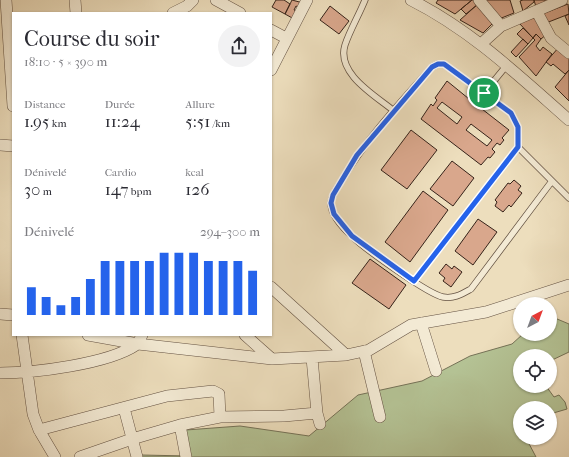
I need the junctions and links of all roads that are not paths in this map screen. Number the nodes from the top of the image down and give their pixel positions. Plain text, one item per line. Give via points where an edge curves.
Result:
1 (6, 0) edge
2 (75, 0) edge
3 (193, 0) edge
4 (216, 0) edge
5 (307, 0) edge
6 (365, 0) edge
7 (411, 0) edge
8 (479, 0) edge
9 (562, 0) edge
10 (76, 12) edge
11 (175, 12) edge
12 (238, 12) edge
13 (537, 12) junction
14 (501, 26) junction
15 (272, 31) edge
16 (286, 38) junction
17 (481, 44) junction
18 (569, 53) edge
19 (8, 54) edge
20 (507, 65) junction
21 (272, 68) edge
22 (484, 93) junction
23 (12, 96) edge
24 (394, 111) junction
25 (569, 118) edge
26 (0, 145) edge
27 (12, 146) edge
28 (518, 147) junction
29 (552, 181) junction
30 (569, 198) edge
31 (414, 281) junction
32 (569, 285) edge
33 (272, 289) edge
34 (0, 314) edge
35 (12, 315) edge
36 (422, 323) junction
37 (22, 336) edge
38 (98, 336) edge
39 (246, 336) edge
40 (140, 340) edge
41 (364, 351) junction
42 (346, 355) junction
43 (312, 358) junction
44 (272, 359) junction
45 (436, 371) dead end
46 (0, 373) edge
47 (26, 373) junction
48 (124, 408) junction
49 (317, 413) junction
50 (220, 417) junction
51 (380, 417) dead end
52 (320, 424) dead end
53 (180, 425) junction
54 (39, 430) junction
55 (132, 438) junction
56 (55, 457) edge
57 (80, 457) edge
58 (137, 457) edge
59 (186, 457) edge

1 - 19 street
2 - 10 street
3 - 11 street
4 - 12 street
5 - 16 street
6 - 24 lane via 345,46 344,57 352,75
7 - 17 street
8 - 14 street
9 - 13 street
13 - 14 street
13 - 18 street via 550,38
14 - 17 street
15 - 16 street
16 - 21 street
17 - 20 street
19 - 23 street
20 - 22 lane
20 - 25 street
22 - 24 lane via 444,64 438,64 432,67
22 - 28 lane via 511,113 518,127
24 - 31 lane via 353,161 331,203 334,214 352,236
26 - 27 street
28 - 29 lane
28 - 31 lane
29 - 30 lane
29 - 31 lane via 471,288 452,298 441,297
32 - 36 street via 486,312
33 - 42 street
34 - 35 street
36 - 41 street via 405,327
36 - 45 street
37 - 47 street
38 - 40 street
39 - 44 street
40 - 44 street
40 - 47 street via 114,355
41 - 42 street
41 - 51 street
42 - 43 street
43 - 44 street
43 - 49 street
46 - 47 street
47 - 54 street via 33,414
48 - 50 street via 167,396 213,391 219,394
48 - 54 street
48 - 55 street
49 - 50 street
49 - 52 street
50 - 53 street
53 - 55 street
53 - 59 street
54 - 56 street
55 - 57 street
55 - 58 street

